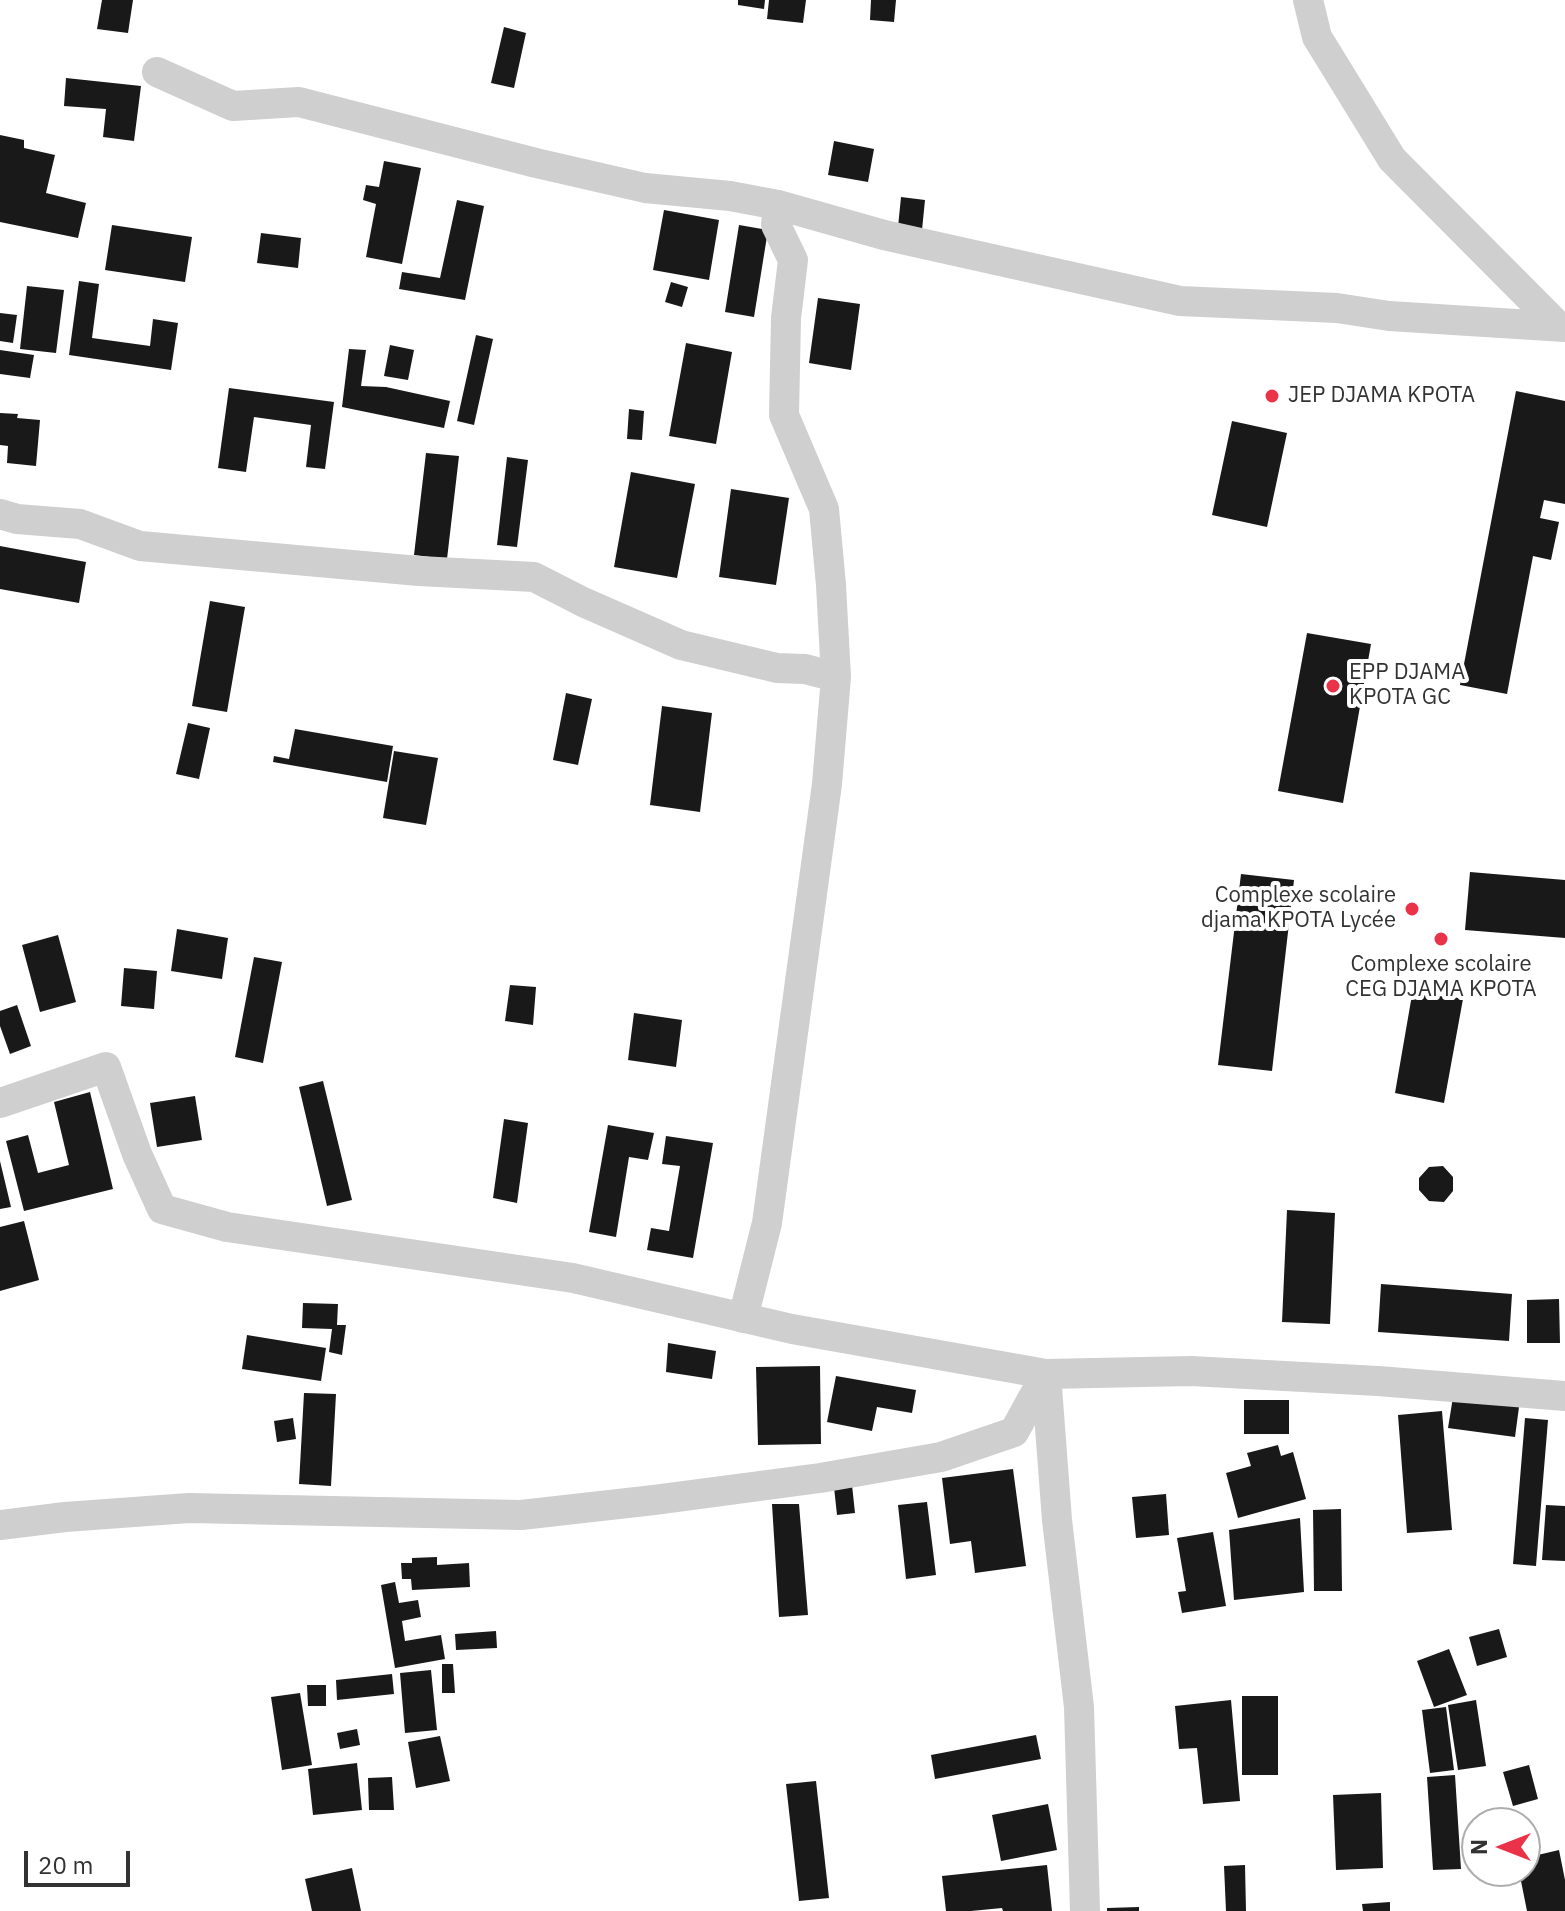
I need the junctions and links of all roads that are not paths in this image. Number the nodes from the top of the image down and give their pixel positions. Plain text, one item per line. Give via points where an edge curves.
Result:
1 (1308, 0) edge
2 (157, 72) dead end
3 (778, 205) junction
4 (1562, 326) edge
5 (0, 514) edge
6 (836, 677) junction
7 (0, 1103) edge
8 (743, 1318) junction
9 (1046, 1374) junction
10 (1565, 1396) edge
11 (0, 1525) edge
12 (1085, 1911) edge

1 - 4 street via 1317,37 1392,159
2 - 3 street via 233,106 299,102 645,188
3 - 4 street via 884,235 1180,301
3 - 6 street via 776,225 793,260 784,415 824,509
5 - 6 street via 80,524 140,546 534,577 681,645
6 - 8 street via 827,784 767,1223
7 - 8 street via 106,1067 162,1209 227,1227 573,1278
8 - 9 street
9 - 10 street via 1191,1371
9 - 11 street via 1014,1432 941,1457 820,1478 521,1515 189,1508
9 - 12 street via 1079,1707

